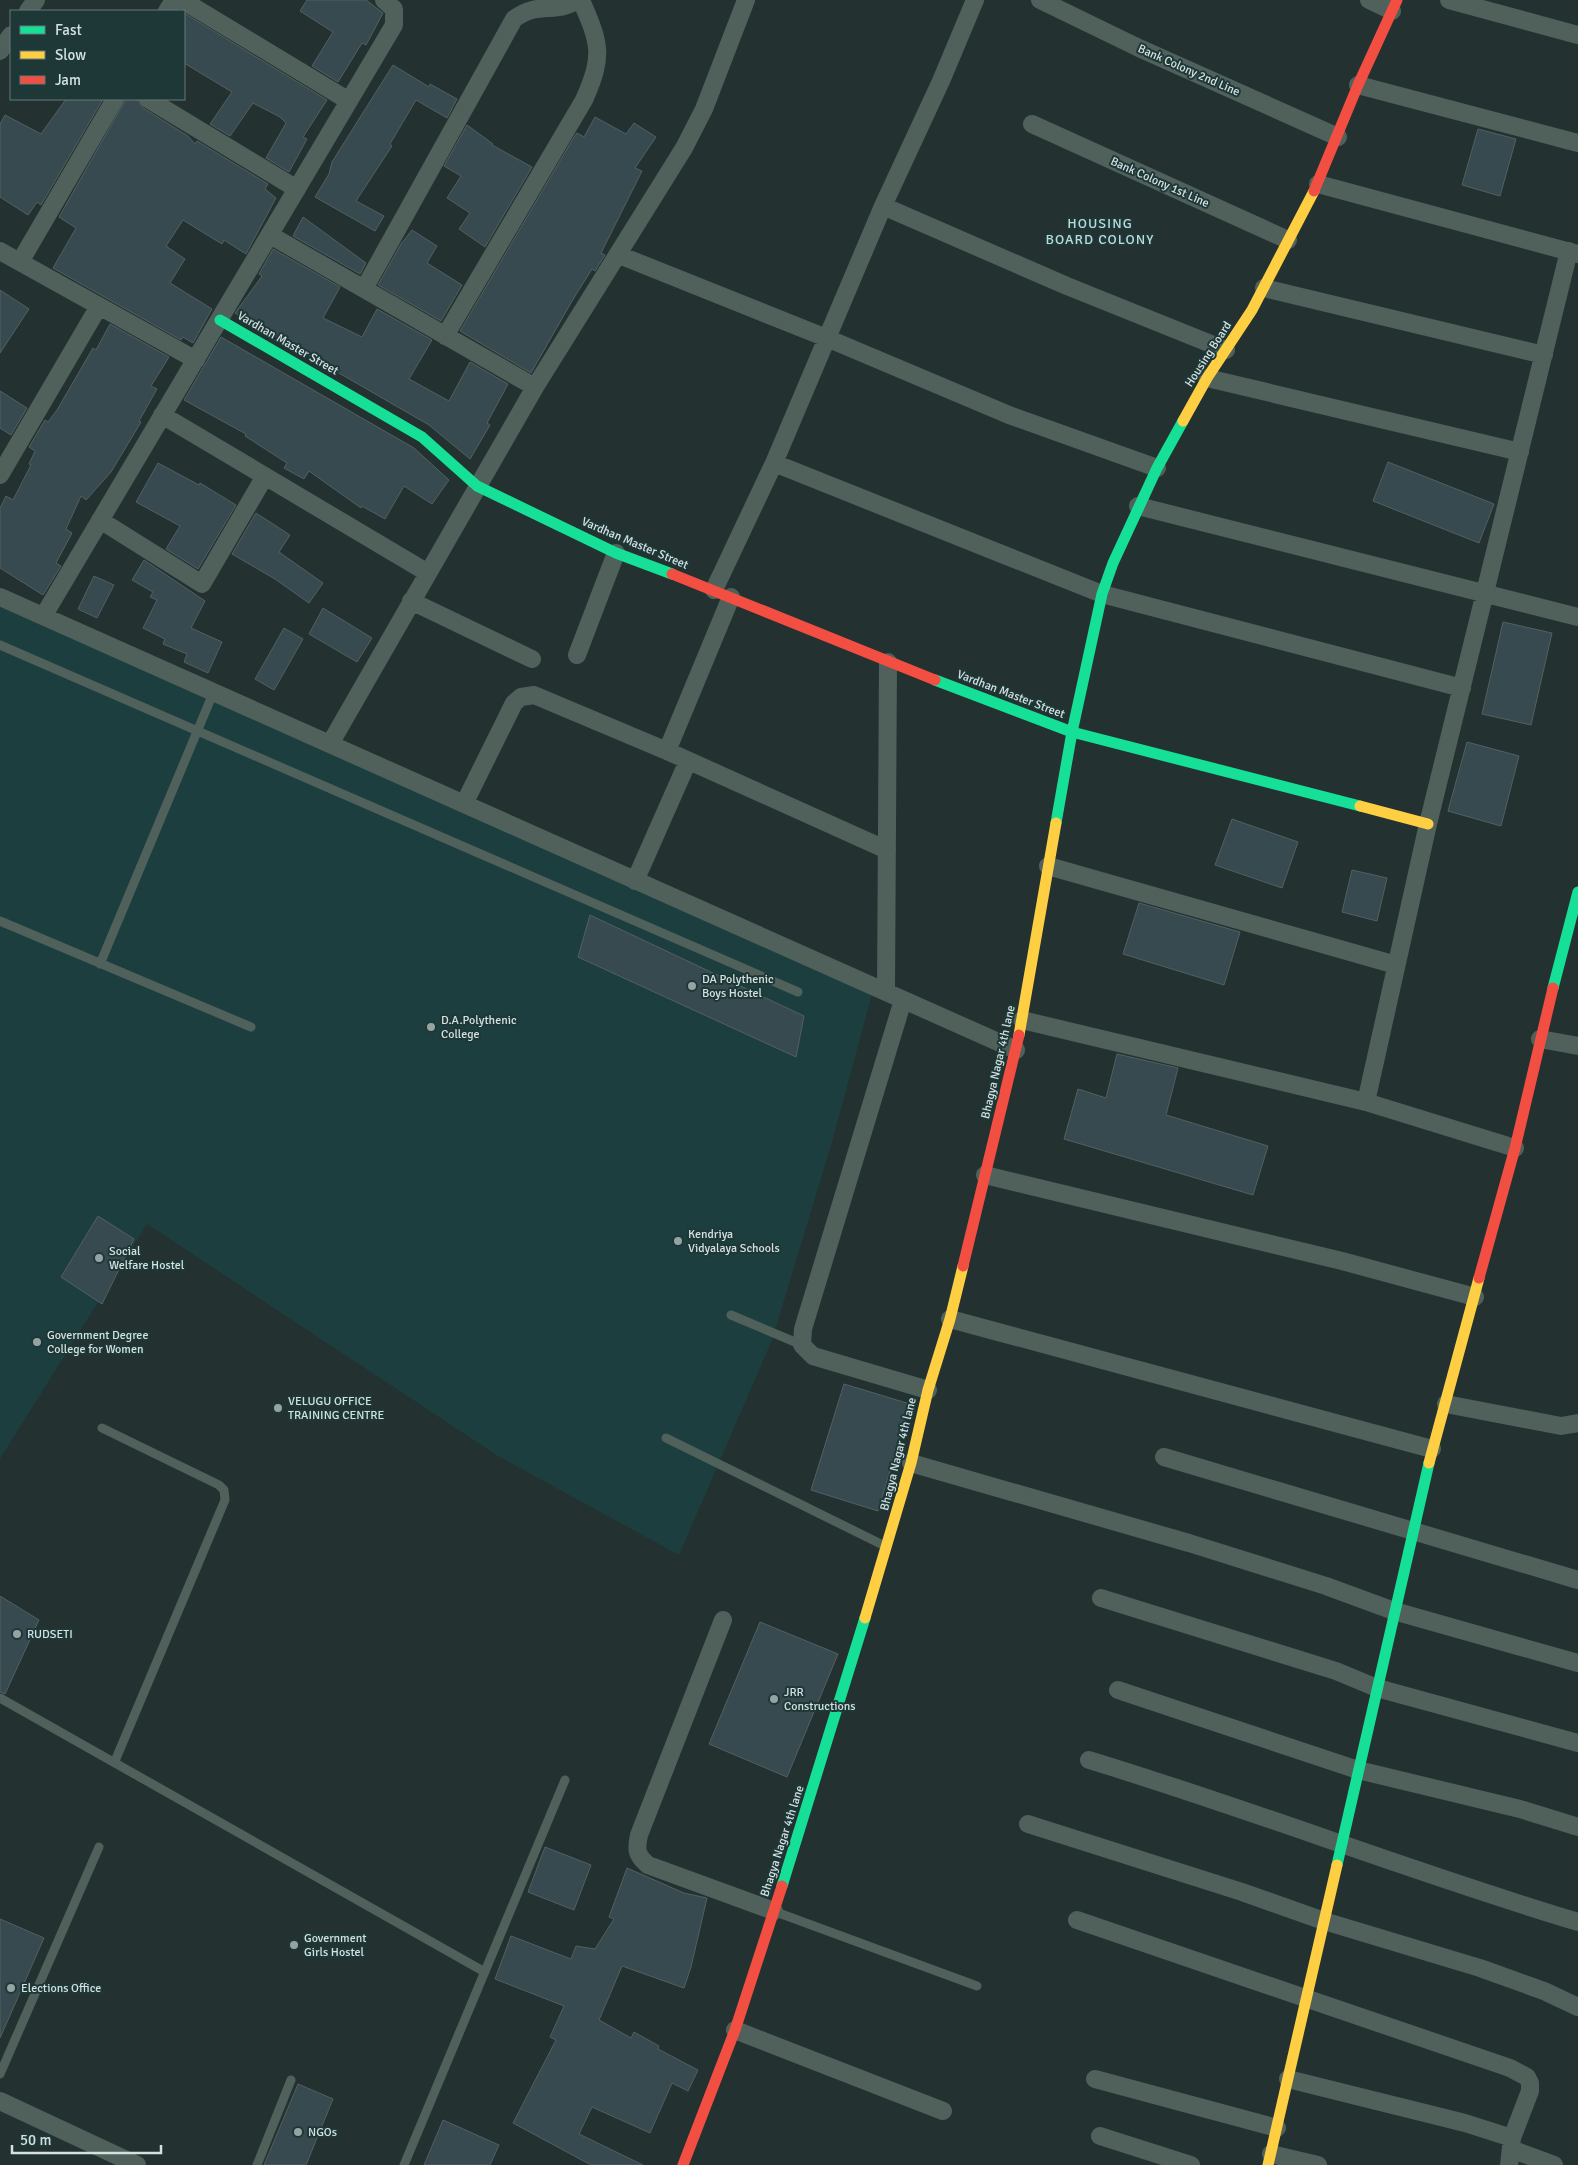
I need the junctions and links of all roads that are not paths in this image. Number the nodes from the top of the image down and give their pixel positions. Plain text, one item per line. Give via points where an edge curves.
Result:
1 (182, 0) edge
2 (384, 0) edge
3 (577, 0) edge
4 (582, 0) edge
5 (746, 0) edge
6 (975, 0) edge
7 (1040, 0) edge
8 (1369, 0) edge
9 (1449, 0) edge
10 (1394, 5) edge
11 (1578, 35) edge
12 (10, 36) edge
13 (0, 51) edge
14 (1358, 85) junction
15 (113, 100) edge
16 (150, 100) edge
17 (349, 101) junction
18 (1032, 124) dead end
19 (1338, 137) junction
20 (1578, 143) edge
21 (1318, 184) junction
22 (297, 189) junction
23 (883, 206) junction
24 (270, 235) junction
25 (1288, 240) junction
26 (0, 251) edge
27 (1573, 252) edge
28 (619, 255) junction
29 (20, 262) junction
30 (1264, 288) junction
31 (364, 289) junction
32 (99, 306) junction
33 (220, 320) junction
34 (445, 336) junction
35 (829, 339) junction
36 (1226, 350) junction
37 (1544, 355) junction
38 (196, 360) junction
39 (1207, 378) junction
40 (535, 387) junction
41 (162, 415) junction
42 (1520, 452) junction
43 (774, 463) junction
44 (1157, 468) junction
45 (0, 475) edge
46 (265, 476) junction
47 (477, 486) junction
48 (1138, 506) junction
49 (100, 520) junction
50 (616, 553) junction
51 (428, 573) junction
52 (714, 590) junction
53 (1102, 594) junction
54 (1486, 594) junction
55 (0, 597) edge
56 (731, 597) junction
57 (411, 601) junction
58 (44, 615) junction
59 (1578, 617) edge
60 (0, 645) edge
61 (577, 655) dead end
62 (532, 659) dead end
63 (888, 662) junction
64 (1462, 688) junction
65 (214, 691) junction
66 (198, 732) junction
67 (1072, 732) junction
68 (330, 744) junction
69 (667, 751) junction
70 (688, 761) junction
71 (464, 804) junction
72 (1428, 824) junction
73 (886, 850) junction
74 (1048, 866) junction
75 (635, 881) junction
76 (1578, 892) edge
77 (0, 921) edge
78 (100, 964) junction
79 (1396, 966) junction
80 (798, 992) dead end
81 (886, 992) junction
82 (903, 1000) junction
83 (1022, 1020) junction
84 (251, 1027) dead end
85 (1540, 1039) junction
86 (1578, 1046) edge
87 (1016, 1050) junction
88 (1366, 1102) junction
89 (1515, 1148) junction
90 (985, 1175) junction
91 (1475, 1297) junction
92 (731, 1315) dead end
93 (950, 1319) junction
94 (802, 1345) junction
95 (928, 1390) junction
96 (1446, 1404) junction
97 (1578, 1423) edge
98 (102, 1428) dead end
99 (666, 1438) dead end
100 (1432, 1449) junction
101 (1164, 1457) dead end
102 (911, 1463) junction
103 (1412, 1531) junction
104 (887, 1547) junction
105 (1578, 1580) edge
106 (1101, 1598) dead end
107 (1394, 1611) junction
108 (723, 1620) dead end
109 (1578, 1663) edge
110 (1377, 1688) junction
111 (1118, 1690) dead end
112 (0, 1698) edge
113 (1578, 1743) edge
114 (1090, 1760) dead end
115 (115, 1761) junction
116 (1358, 1770) junction
117 (565, 1780) dead end
118 (1028, 1824) dead end
119 (1578, 1827) edge
120 (1341, 1845) junction
121 (99, 1847) dead end
122 (774, 1911) junction
123 (1077, 1920) dead end
124 (1324, 1921) junction
125 (1578, 1922) edge
126 (483, 1971) junction
127 (977, 1986) dead end
128 (1306, 1999) junction
129 (1578, 2008) edge
130 (735, 2030) junction
131 (0, 2074) edge
132 (1095, 2079) dead end
133 (1288, 2079) junction
134 (291, 2080) dead end
135 (0, 2101) edge
136 (943, 2111) dead end
137 (1277, 2128) junction
138 (1100, 2136) dead end
139 (1511, 2151) edge
140 (1270, 2159) edge
141 (137, 2165) edge
142 (257, 2165) edge
143 (404, 2165) edge
144 (683, 2165) edge
145 (1191, 2165) edge
146 (1318, 2165) edge
147 (1554, 2165) edge

1 - 17 street
2 - 17 street via 394,9 394,25
3 - 31 street via 566,5 532,5 524,8 514,19
4 - 34 street via 598,46 594,77 584,100
5 - 28 street via 704,109
6 - 23 street
7 - 19 street, Bank Colony 2nd Line
8 - 10 street
9 - 11 street
10 - 14 street, Housing Board
12 - 13 street
14 - 19 street, Housing Board
14 - 20 street
15 - 29 street
16 - 22 street
17 - 22 street
18 - 25 street, Bank Colony 1st Line
19 - 21 street, Housing Board
21 - 25 street, Housing Board
21 - 27 street
22 - 24 street
23 - 35 street
23 - 36 street via 1067,286
24 - 31 street
24 - 33 street
25 - 30 street, Housing Board
26 - 29 street
27 - 37 street
28 - 35 street
28 - 40 street
29 - 32 street
30 - 36 street, Housing Board
30 - 37 street
31 - 34 street
32 - 38 street
32 - 45 street
33 - 38 street
33 - 47 street, Vardhan Master Street via 422,437
34 - 40 street
35 - 43 street
35 - 44 street via 1009,415
36 - 39 street, Housing Board
37 - 42 street
38 - 41 street
39 - 42 street
39 - 44 street, Housing Board
40 - 47 street
41 - 46 street
41 - 49 street
42 - 54 street
43 - 52 street
43 - 53 street
44 - 48 street, Housing Board
46 - 49 street via 202,584
46 - 51 street
47 - 50 street, Vardhan Master Street
47 - 51 street
48 - 53 street, Housing Board
48 - 54 street
49 - 58 street
50 - 52 street, Vardhan Master Street
50 - 61 street
51 - 57 street
52 - 56 street, Vardhan Master Street
53 - 64 street
53 - 67 street, Housing Board
54 - 59 street
54 - 64 street
55 - 58 street
56 - 63 street, Vardhan Master Street
56 - 69 street
57 - 62 street
57 - 68 street
58 - 65 street
60 - 66 lane
63 - 67 street, Vardhan Master Street
63 - 73 street
64 - 72 street
65 - 66 lane
65 - 68 street
66 - 78 lane
66 - 80 lane
67 - 72 street, Vardhan Master Street
67 - 74 street, Bhagya Nagar 4th lane
68 - 71 street
69 - 70 street
69 - 71 street via 534,695 520,697 514,702
70 - 73 street
70 - 75 street
71 - 75 street
72 - 79 street
73 - 81 street
74 - 79 street
74 - 83 street, Bhagya Nagar 4th lane
75 - 81 street
76 - 85 street
77 - 78 lane
78 - 84 lane
79 - 88 street
81 - 82 street
82 - 87 street
82 - 94 street via 803,1329
83 - 87 street, Bhagya Nagar 4th lane
83 - 88 street
85 - 86 street
85 - 89 street
87 - 90 street, Bhagya Nagar 4th lane
88 - 89 street
89 - 91 street
90 - 91 street via 1342,1261
90 - 93 street, Bhagya Nagar 4th lane
91 - 96 street
92 - 94 lane
93 - 95 street, Bhagya Nagar 4th lane
93 - 100 street
94 - 95 street via 813,1356
95 - 102 street, Bhagya Nagar 4th lane
96 - 97 street via 1561,1426
96 - 100 street
98 - 115 lane via 219,1485 224,1490 225,1500
99 - 104 lane
100 - 103 street
101 - 103 street
102 - 104 street, Bhagya Nagar 4th lane
102 - 107 street via 1189,1544 1326,1586
103 - 105 street
103 - 107 street
104 - 122 street, Bhagya Nagar 4th lane
106 - 110 street via 1336,1672
107 - 109 street
107 - 110 street
108 - 122 street via 639,1835 637,1848 639,1857 648,1865
110 - 113 street
110 - 116 street
111 - 116 street
112 - 115 lane
114 - 120 street via 1189,1790
115 - 126 lane
116 - 119 street via 1520,1809
116 - 120 street
117 - 126 lane
118 - 124 street
120 - 124 street
120 - 125 street
121 - 131 lane
122 - 127 lane
122 - 130 street, Bhagya Nagar 4th lane
123 - 128 street
124 - 128 street
124 - 129 street via 1480,1968 1544,1991
126 - 143 lane
128 - 133 street
128 - 139 street via 1522,2073 1530,2083 1530,2091
130 - 136 street
130 - 144 street, Bhagya Nagar 4th lane
132 - 137 street
133 - 137 street
133 - 139 street via 1465,2123
134 - 142 lane
135 - 141 street
137 - 140 street
138 - 145 street
139 - 147 street
140 - 146 street

